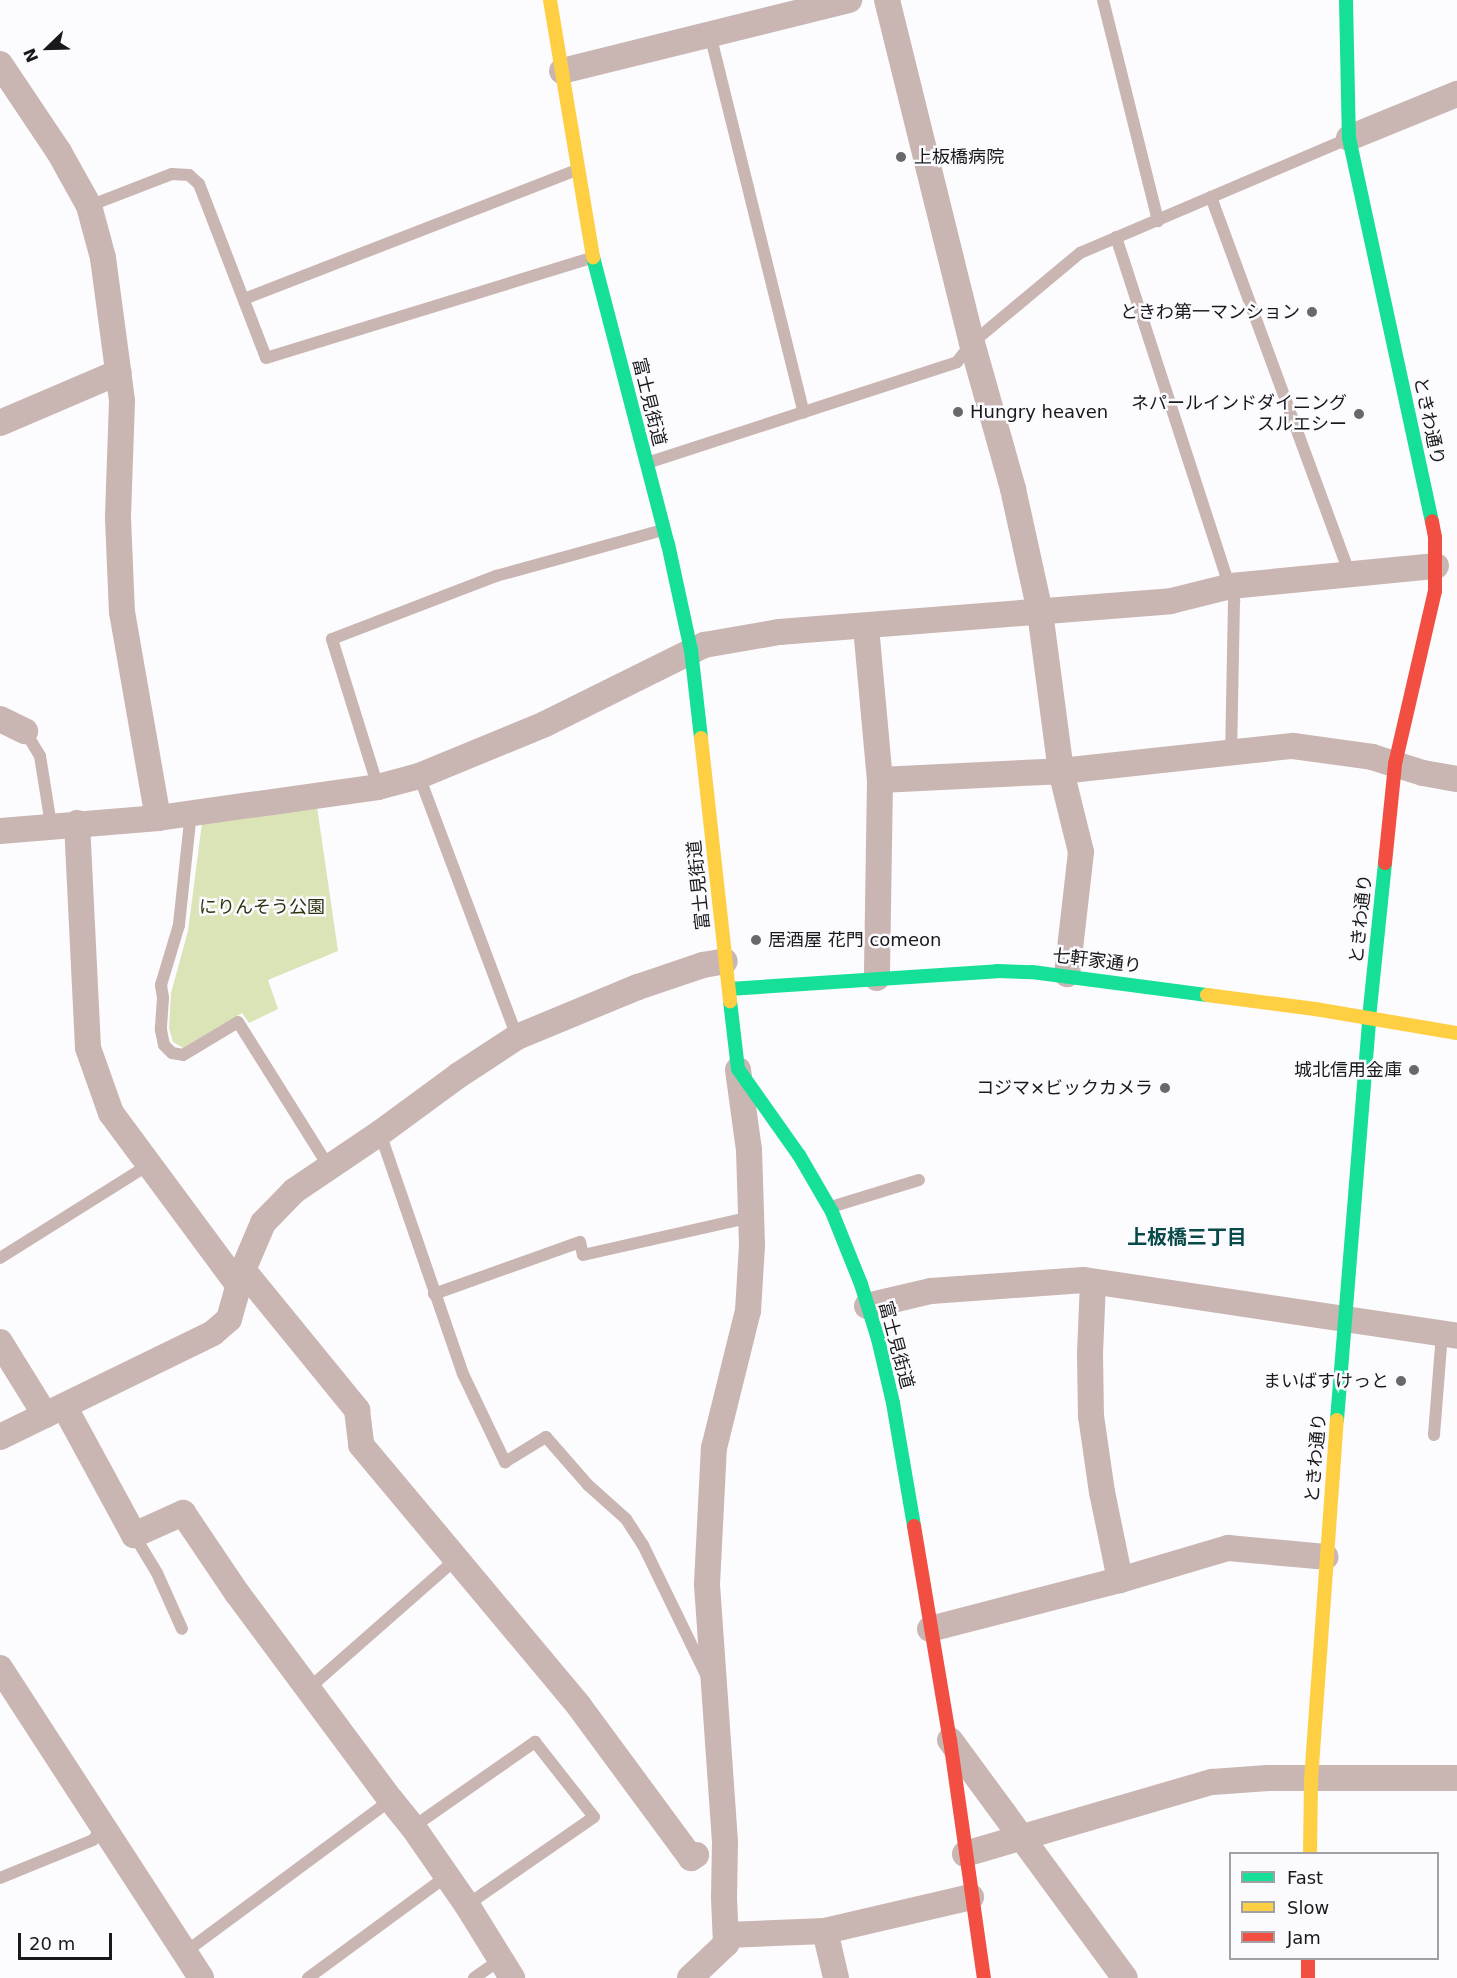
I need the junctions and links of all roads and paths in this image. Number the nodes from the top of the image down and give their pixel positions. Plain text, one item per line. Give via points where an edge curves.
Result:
1 (550, 0) edge
2 (849, 0) edge
3 (887, 0) edge
4 (1103, 0) edge
5 (1346, 0) edge
6 (710, 34) junction
7 (0, 64) edge
8 (562, 71) junction
9 (1457, 94) edge
10 (1349, 138) junction
11 (577, 170) junction
12 (1211, 197) junction
13 (88, 206) junction
14 (1158, 221) junction
15 (1116, 237) junction
16 (593, 258) junction
17 (244, 299) junction
18 (972, 343) junction
19 (119, 372) junction
20 (804, 413) junction
21 (0, 423) edge
22 (646, 463) junction
23 (664, 530) junction
24 (1436, 566) junction
25 (1348, 573) junction
26 (1231, 586) junction
27 (1040, 612) junction
28 (866, 627) junction
29 (692, 650) junction
30 (0, 719) edge
31 (25, 731) joint
32 (1231, 751) junction
33 (1395, 764) junction
34 (1061, 771) junction
35 (419, 776) junction
36 (1457, 779) edge
37 (880, 780) junction
38 (378, 787) junction
39 (191, 812) junction
40 (158, 818) junction
41 (77, 823) junction
42 (51, 825) junction
43 (0, 831) edge
44 (725, 961) junction
45 (1067, 975) junction
46 (877, 978) junction
47 (729, 988) junction
48 (1369, 1018) junction
49 (1457, 1033) edge
50 (517, 1037) junction
51 (738, 1070) junction
52 (380, 1133) junction
53 (148, 1164) junction
54 (329, 1167) junction
55 (919, 1180) dead end
56 (829, 1207) junction
57 (751, 1217) junction
58 (0, 1258) edge
59 (241, 1278) junction
60 (1093, 1282) junction
61 (434, 1294) junction
62 (867, 1306) junction
63 (1345, 1320) junction
64 (1450, 1335) edge
65 (0, 1342) edge
66 (54, 1411) junction
67 (1434, 1435) dead end
68 (0, 1437) edge
69 (134, 1535) junction
70 (1326, 1557) junction
71 (456, 1559) junction
72 (1120, 1580) junction
73 (182, 1629) dead end
74 (930, 1629) junction
75 (0, 1668) edge
76 (712, 1686) junction
77 (308, 1689) junction
78 (950, 1740) junction
79 (1457, 1778) edge
80 (1311, 1780) junction
81 (391, 1800) junction
82 (414, 1827) junction
83 (102, 1828) junction
84 (1020, 1836) junction
85 (712, 1847) junction
86 (1310, 1852) edge
87 (964, 1854) junction
88 (447, 1876) junction
89 (0, 1878) edge
90 (971, 1897) junction
91 (467, 1905) junction
92 (825, 1931) junction
93 (727, 1935) junction
94 (184, 1953) junction
95 (1308, 1960) edge
96 (506, 1969) edge
97 (201, 1978) edge
98 (308, 1978) edge
99 (474, 1978) edge
100 (690, 1978) edge
101 (836, 1978) edge
102 (984, 1978) edge
103 (1125, 1978) edge
104 (1308, 1978) edge

1 - 8 street, 富士見街道
2 - 6 street
3 - 18 street
4 - 14 lane
5 - 10 street, ときわ通り
6 - 8 street
6 - 20 lane
7 - 13 street via 59,152
8 - 11 street, 富士見街道
9 - 10 street
10 - 12 lane
10 - 24 street, ときわ通り via 1428,500
11 - 16 street, 富士見街道
11 - 17 lane
12 - 14 lane
12 - 25 lane
13 - 17 lane via 172,174 189,175 199,184
13 - 19 street via 103,258
14 - 15 lane
15 - 18 lane via 1080,253
15 - 26 lane
16 - 17 lane via 266,358
16 - 22 street, 富士見街道
18 - 20 lane via 957,362
18 - 27 street via 1013,489
19 - 21 street
19 - 40 street via 122,612
20 - 22 lane
22 - 23 street, 富士見街道
23 - 29 street, 富士見街道
23 - 38 lane via 496,576 333,639
24 - 25 street
24 - 33 street, ときわ通り via 1435,591
25 - 26 street
26 - 27 street via 1171,602
26 - 32 lane
27 - 28 street
27 - 34 street
28 - 29 street via 779,632
28 - 37 street
29 - 35 street via 545,724
29 - 44 street, 富士見街道
30 - 31 street
31 - 42 lane via 40,756
32 - 33 street via 1293,746
32 - 34 street
33 - 36 street
33 - 48 street, ときわ通り
34 - 37 street
34 - 45 street via 1081,852
35 - 38 street
35 - 50 lane
37 - 46 street
38 - 39 street
39 - 40 street
39 - 54 lane via 179,925 161,985 165,1045 172,1053 183,1055 238,1022
40 - 41 street
41 - 42 street
41 - 53 street via 88,1048 111,1113
42 - 43 street
44 - 47 street, 富士見街道
44 - 50 street via 638,987
45 - 46 street, 七軒家通り via 997,971
45 - 48 street, 七軒家通り
46 - 47 street, 七軒家通り
47 - 51 street, 富士見街道
48 - 49 street, 七軒家通り
48 - 63 street, ときわ通り
50 - 52 street
51 - 56 street, 富士見街道 via 799,1155
51 - 57 street
52 - 54 street
52 - 61 lane
53 - 58 lane
53 - 59 street
54 - 59 street via 294,1191 263,1223
55 - 56 lane
56 - 62 street, 富士見街道
57 - 61 lane via 583,1255 580,1242
57 - 76 street via 748,1311 714,1448 710,1494 706,1584
59 - 66 street via 229,1319 213,1333
59 - 71 street via 357,1410 361,1445
60 - 62 street via 931,1292
60 - 63 street
60 - 72 street via 1091,1416 1101,1492
61 - 76 lane via 463,1374 505,1462 546,1437 588,1485 626,1519 644,1545
62 - 74 street, 富士見街道 via 893,1403
63 - 64 street
63 - 70 street, ときわ通り
64 - 67 lane
65 - 66 street
66 - 68 street
66 - 69 street
69 - 73 lane via 157,1573
69 - 77 street via 183,1513
70 - 72 street via 1228,1548
70 - 80 street, ときわ通り
71 - 77 lane
71 - 85 street via 579,1706 691,1858
72 - 74 street
74 - 78 street, 富士見街道
75 - 83 street
76 - 85 street
77 - 81 street
78 - 84 street
78 - 87 street, 富士見街道
79 - 80 street
80 - 84 street via 1212,1782
80 - 86 street, ときわ通り
81 - 82 street
81 - 94 lane
82 - 88 street
82 - 91 lane via 535,1742 594,1817
83 - 89 lane via 93,1840
83 - 94 street
84 - 87 street
84 - 103 street
85 - 93 street
87 - 90 street, 富士見街道
88 - 91 street
88 - 98 lane
90 - 92 street
90 - 102 street, 富士見街道
91 - 96 street
92 - 93 street
92 - 101 street
93 - 100 street via 726,1944
94 - 97 street
95 - 104 street
96 - 99 lane

